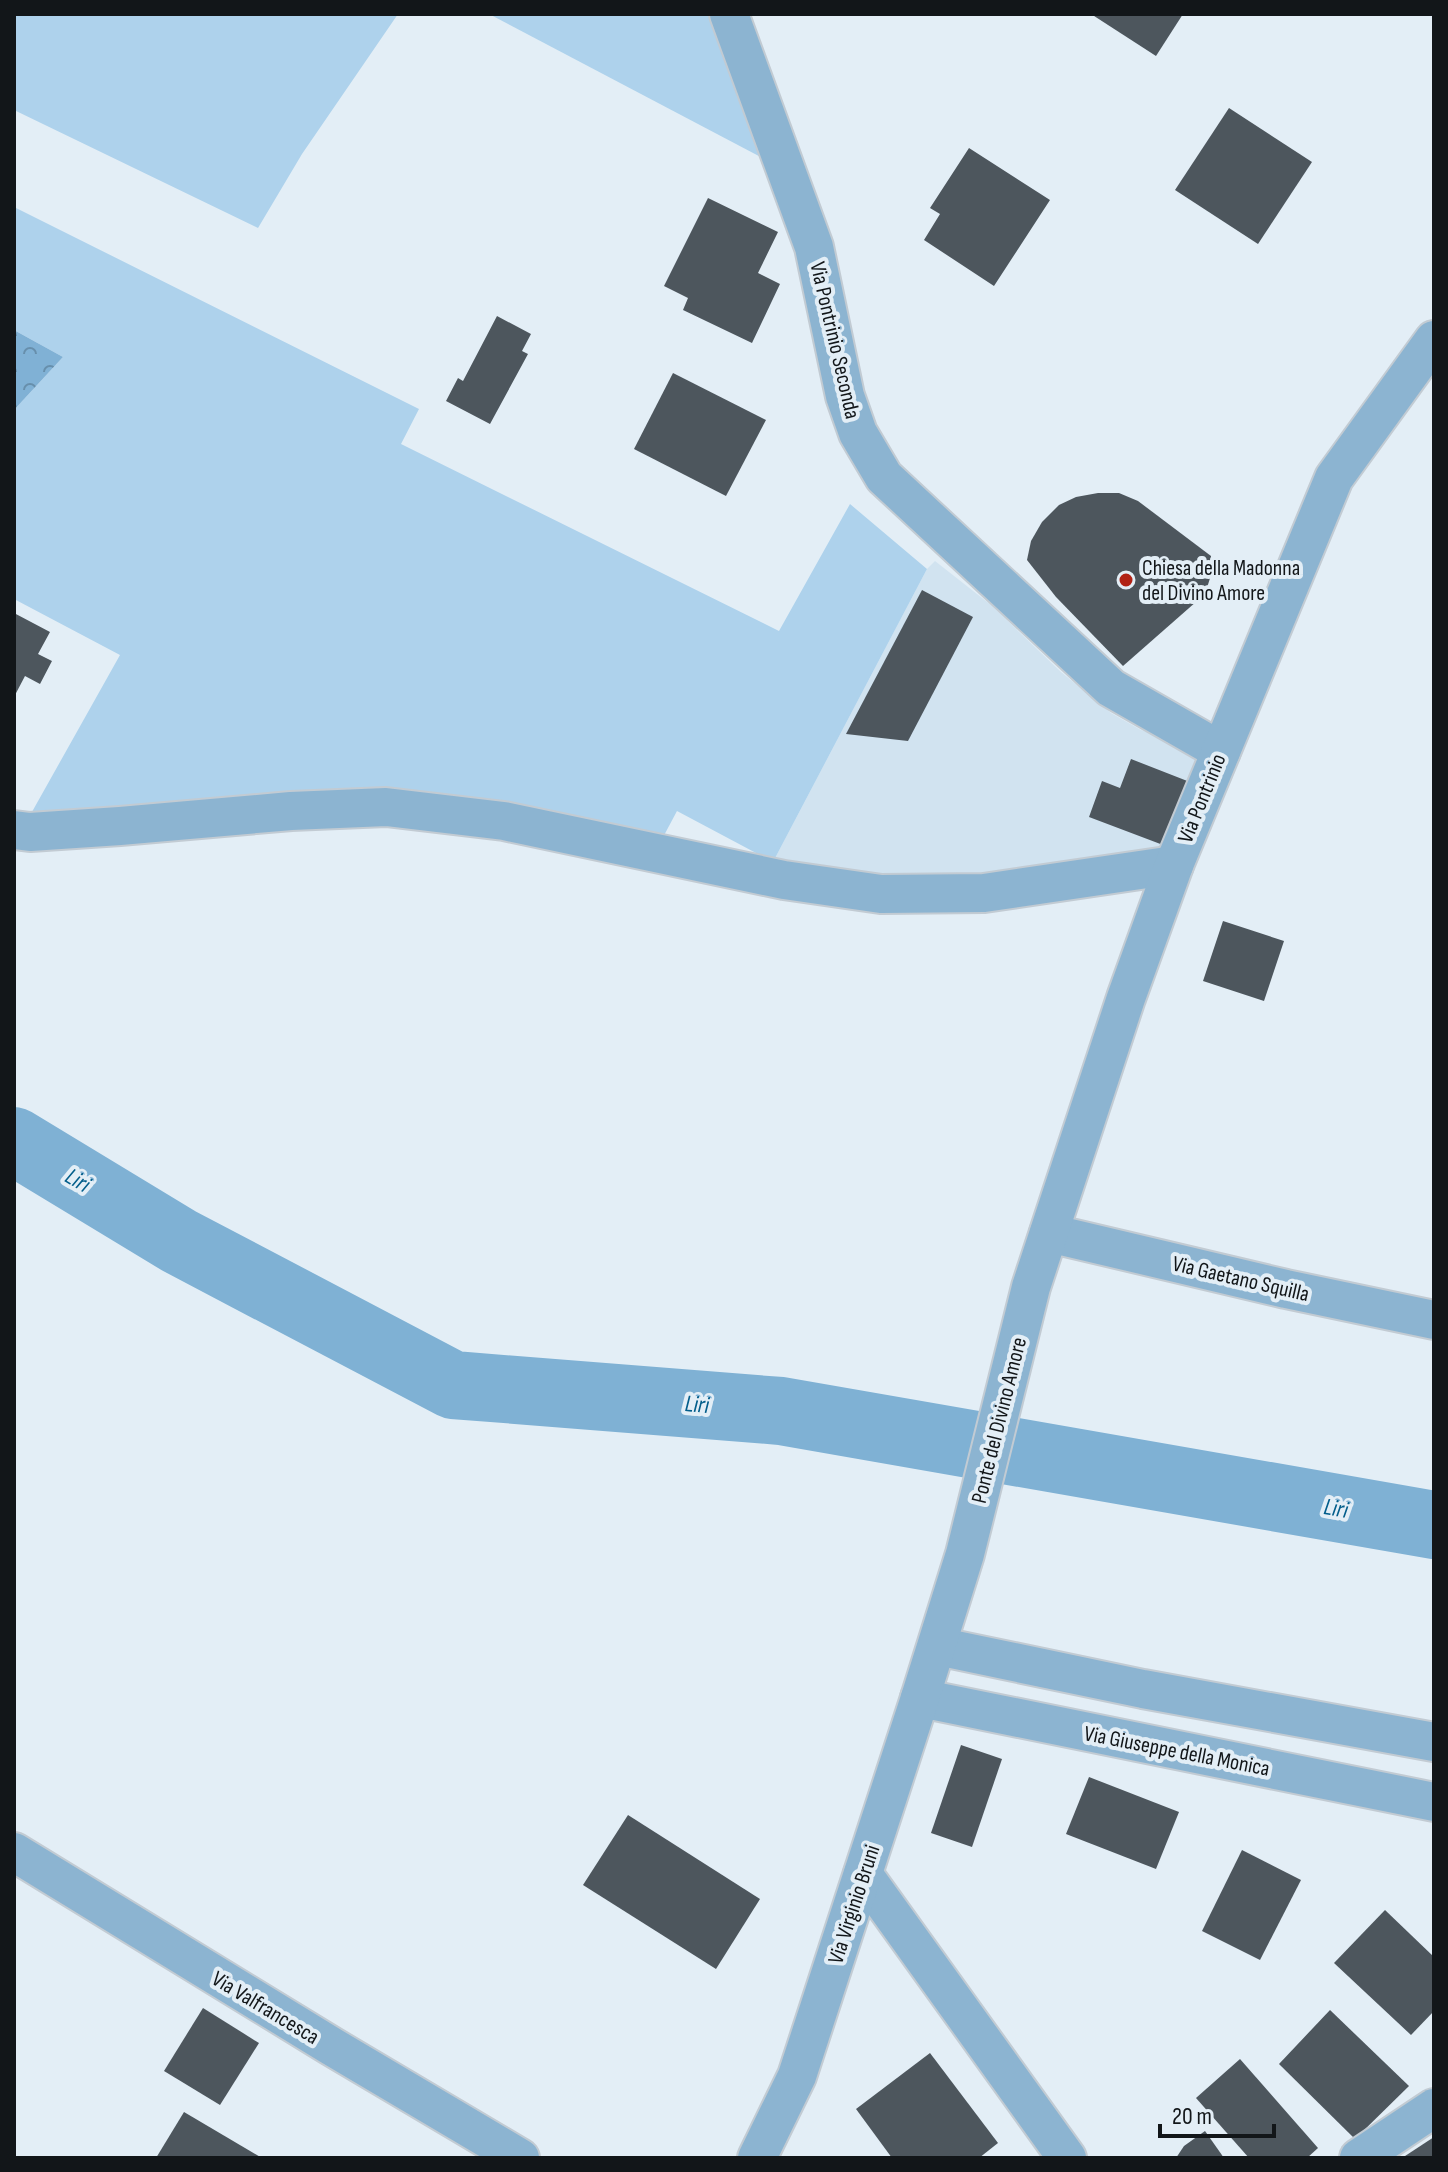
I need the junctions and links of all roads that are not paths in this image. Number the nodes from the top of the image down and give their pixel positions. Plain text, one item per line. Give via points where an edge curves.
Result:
1 (729, 14) edge
2 (1434, 340) edge
3 (1221, 751) junction
4 (14, 830) edge
5 (1174, 865) junction
6 (1049, 1233) junction
7 (1031, 1287) joint
8 (1434, 1320) edge
9 (937, 1646) junction
10 (920, 1698) junction
11 (1434, 1742) edge
12 (1434, 1802) edge
13 (14, 1852) edge
14 (863, 1874) junction
15 (1434, 2108) edge
16 (520, 2158) edge
17 (757, 2158) edge
18 (1067, 2158) edge
19 (1359, 2158) edge

1 - 3 street, Via Pontrinio Seconda via 814,247 845,396 858,433 884,477 1111,688
2 - 3 street, Via Pontrinio via 1334,478
3 - 5 street, Via Pontrinio
4 - 5 street via 386,807 504,821 784,880 881,894 984,893
5 - 6 street, Via Pontrinio
6 - 7 street, Via Pontrinio
6 - 8 street, Via Gaetano Squilla
7 - 9 street, Ponte del Divino Amore
9 - 10 street, Via Virginio Bruni
9 - 11 street
10 - 12 street, Via Giuseppe della Monica
10 - 14 street, Via Virginio Bruni
13 - 16 street, Via Valfrancesca
14 - 17 street, Via Virginio Bruni via 797,2076
14 - 18 street
15 - 19 street

